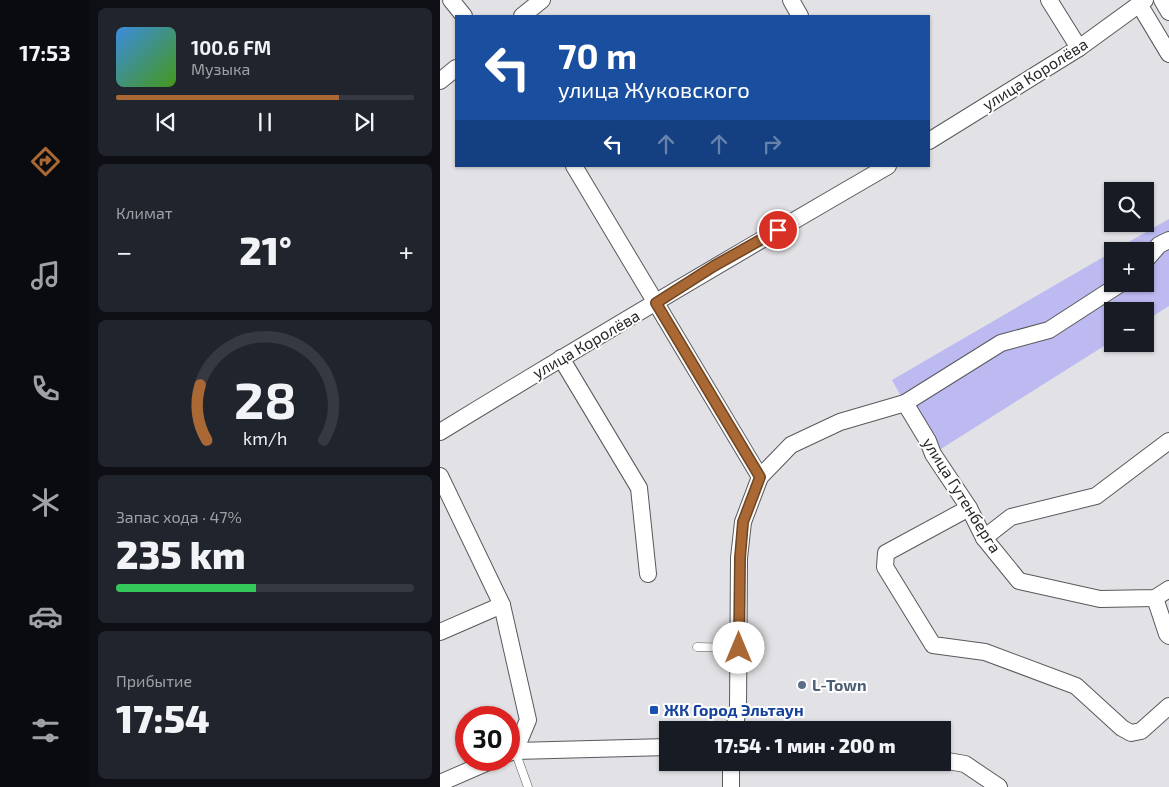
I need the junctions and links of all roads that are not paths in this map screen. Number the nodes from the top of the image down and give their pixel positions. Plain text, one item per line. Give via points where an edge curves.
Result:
1 (451, 0) edge
2 (542, 0) edge
3 (790, 0) edge
4 (1049, 0) edge
5 (1162, 0) edge
6 (1142, 2) edge
7 (1169, 12) edge
8 (463, 15) edge
9 (523, 15) edge
10 (799, 15) edge
11 (1079, 48) junction
12 (1169, 54) edge
13 (455, 69) edge
14 (440, 81) edge
15 (930, 140) edge
16 (575, 167) edge
17 (886, 167) edge
18 (1169, 240) edge
19 (1154, 251) edge
20 (1108, 292) edge
21 (656, 303) junction
22 (561, 358) junction
23 (905, 403) junction
24 (440, 432) edge
25 (1169, 441) edge
26 (440, 476) edge
27 (760, 477) junction
28 (969, 508) junction
29 (984, 538) junction
30 (648, 574) dead end
31 (1162, 594) edge
32 (502, 605) junction
33 (440, 632) edge
34 (1169, 636) edge
35 (697, 648) dead end
36 (739, 648) junction
37 (1169, 706) edge
38 (736, 721) edge
39 (520, 736) edge
40 (659, 747) edge
41 (520, 752) edge
42 (951, 762) edge
43 (520, 770) edge
44 (468, 771) edge
45 (731, 771) edge
46 (440, 783) edge
47 (992, 785) edge
48 (528, 787) edge
49 (731, 787) edge

1 - 8 street
2 - 9 street
3 - 10 street
4 - 11 street
5 - 7 street
6 - 11 street, улица Королёва
6 - 12 street
11 - 15 street, улица Королёва
13 - 14 street
16 - 21 street
17 - 21 street, улица Королёва
18 - 19 street
20 - 23 street via 1049,330 1001,343
21 - 22 street, улица Королёва
21 - 27 street
22 - 24 street, улица Королёва
22 - 30 street via 639,488
23 - 27 street via 840,422 791,445
23 - 28 street, улица Гутенберга via 933,454
25 - 29 street via 1096,496 1011,517
26 - 32 street
27 - 36 street via 743,522
28 - 29 street, улица Гутенберга
28 - 37 street via 886,554 885,567 933,646 985,652 1076,686 1131,733 1141,730
29 - 31 street, улица Гутенберга via 1020,581 1100,599
31 - 34 street
32 - 33 street
32 - 39 street via 528,720
35 - 36 lane
36 - 38 street
40 - 41 street
42 - 47 street via 966,764
43 - 48 lane
44 - 46 street
45 - 49 street

